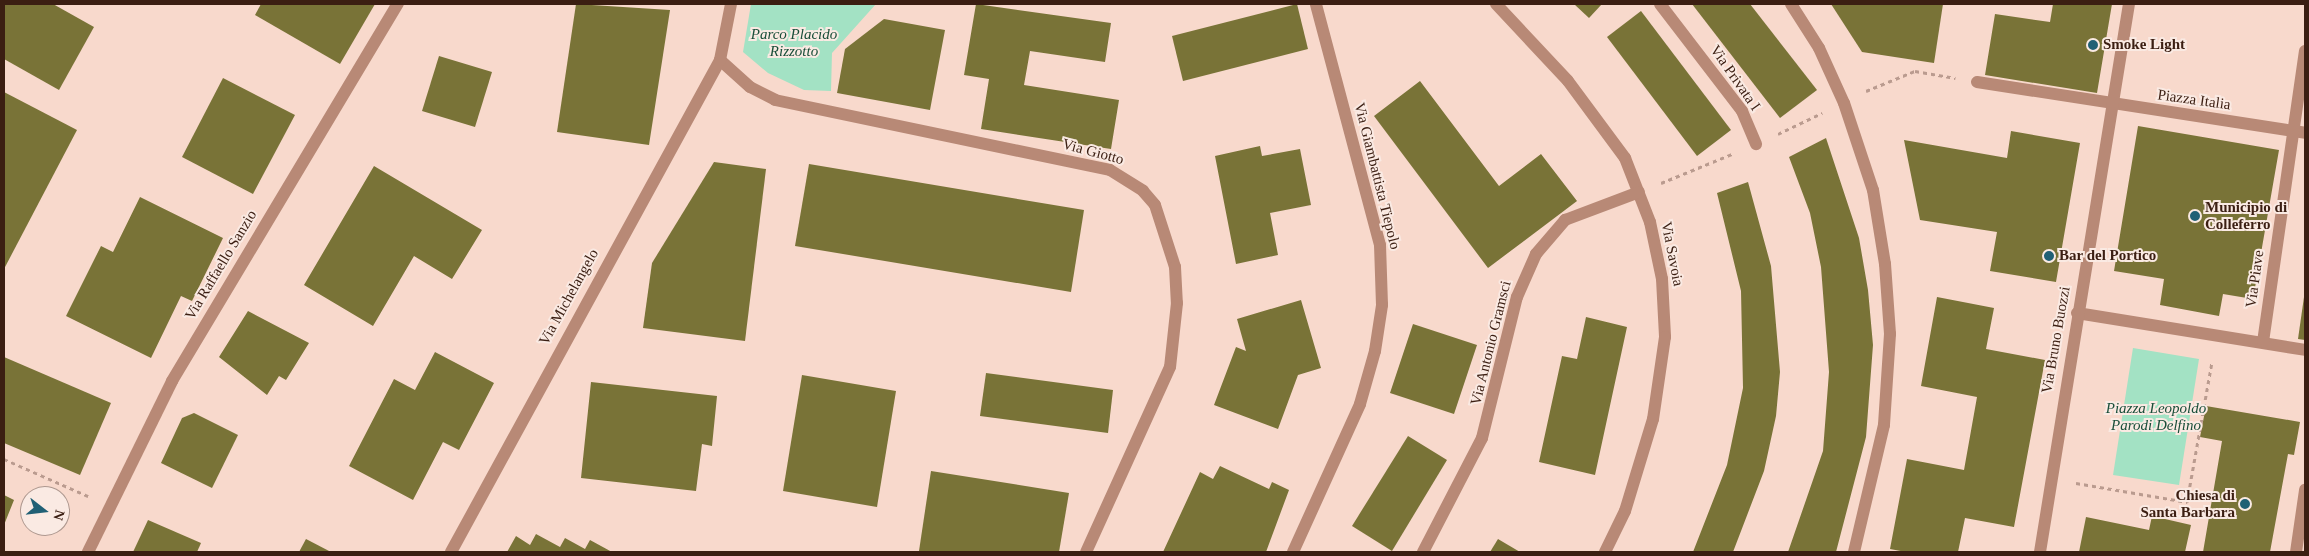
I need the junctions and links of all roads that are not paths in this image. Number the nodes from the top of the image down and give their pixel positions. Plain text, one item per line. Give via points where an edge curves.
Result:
1 (398, 4) edge
2 (731, 4) edge
3 (1316, 4) edge
4 (1496, 4) edge
5 (1660, 4) edge
6 (1791, 4) edge
7 (2129, 4) edge
8 (2305, 51) edge
9 (720, 60) junction
10 (1978, 82) road end
11 (2112, 105) junction
12 (2299, 132) edge
13 (1756, 144) road end
14 (1639, 192) junction
15 (2077, 314) junction
16 (2262, 342) junction
17 (2305, 350) edge
18 (2305, 490) edge
19 (88, 552) edge
20 (451, 552) edge
21 (1086, 552) edge
22 (1293, 552) edge
23 (1423, 552) edge
24 (1606, 552) edge
25 (1854, 552) edge
26 (2040, 552) edge
27 (2296, 552) edge

1 - 19 street, Via Raffaello Sanzio via 206,322 109,505
2 - 9 street
3 - 22 street, Via Giambattista Tiepolo via 1380,245 1382,305 1375,351 1360,404
4 - 14 street, Via Savoia via 1585,102 1624,158
5 - 13 street, Via Privata I via 1742,111
6 - 25 street via 1819,48 1844,103 1875,199 1890,334 1880,454
7 - 11 street
8 - 12 street
9 - 20 street, Via Michelangelo
9 - 21 street, Via Giotto via 750,87 775,100 1110,170 1143,191 1155,206 1175,267 1177,303 1170,366
10 - 11 street, Piazza Italia
11 - 12 street, Piazza Italia
11 - 15 street, Via Bruno Buozzi
12 - 16 street, Via Piave
14 - 23 street, Via Antonio Gramsci via 1565,220 1536,254 1515,303 1482,438
14 - 24 street, Via Savoia via 1662,279 1663,365 1643,456
15 - 16 street
15 - 26 street, Via Bruno Buozzi
16 - 17 street
18 - 27 street

